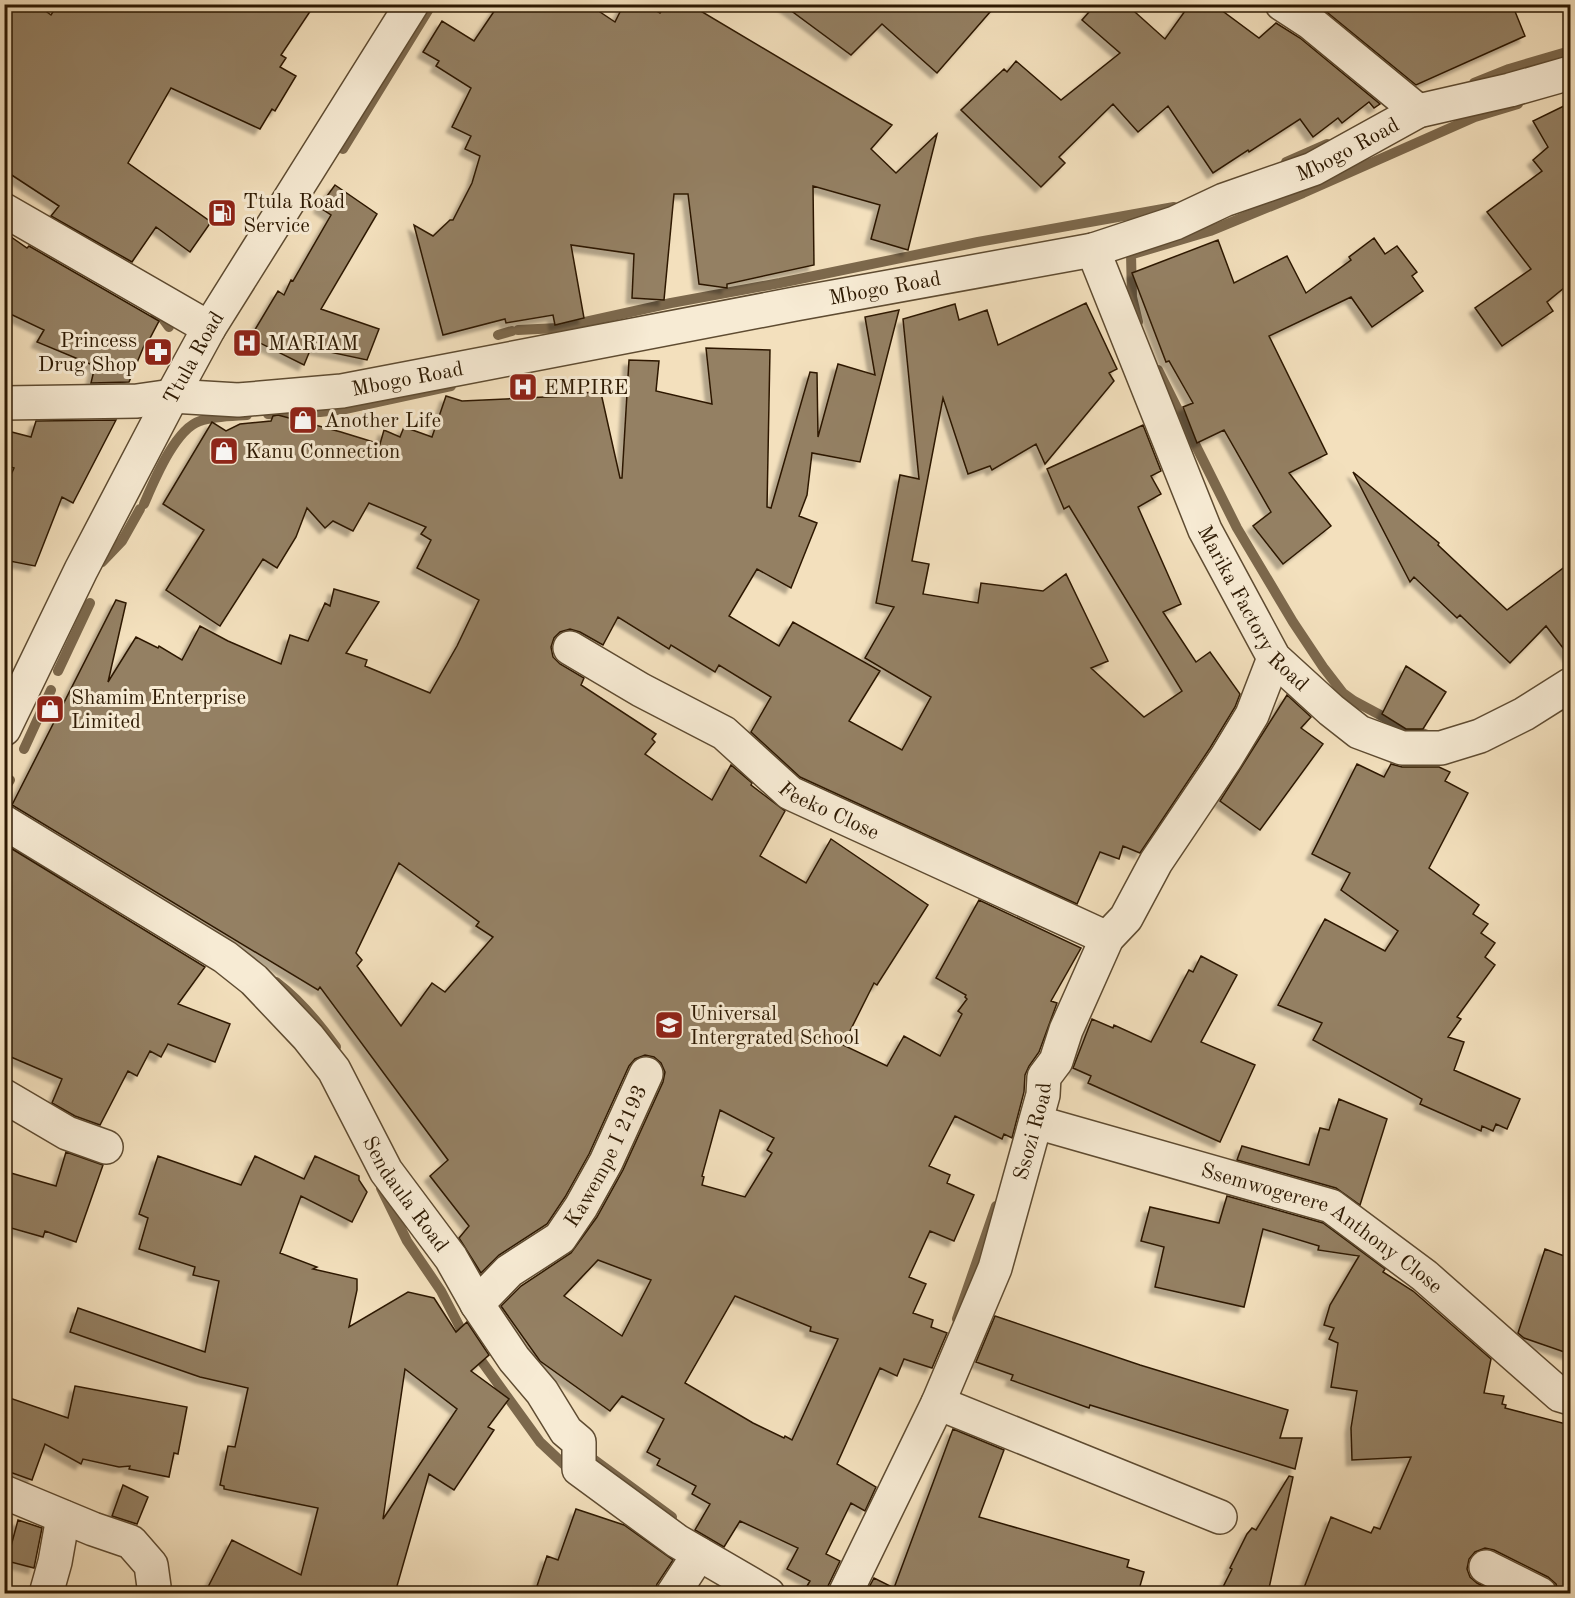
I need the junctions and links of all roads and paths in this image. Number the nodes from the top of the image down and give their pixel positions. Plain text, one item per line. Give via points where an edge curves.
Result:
1 (412, 4) edge
2 (1282, 4) edge
3 (1570, 73) edge
4 (1418, 111) junction
5 (4, 210) edge
6 (1093, 250) junction
7 (209, 328) junction
8 (171, 396) junction
9 (4, 403) edge
10 (570, 648) dead end
11 (1274, 658) junction
12 (1570, 685) edge
13 (4, 729) edge
14 (4, 822) edge
15 (1107, 938) junction
16 (646, 1074) dead end
17 (4, 1096) edge
18 (1036, 1122) junction
19 (106, 1147) dead end
20 (477, 1304) junction
21 (1570, 1398) edge
22 (938, 1403) junction
23 (4, 1492) edge
24 (63, 1516) junction
25 (1220, 1517) dead end
26 (699, 1554) junction
27 (1486, 1567) dead end
28 (46, 1593) edge
29 (155, 1593) edge
30 (673, 1593) edge
31 (768, 1593) edge
32 (845, 1593) edge
33 (1540, 1593) edge

1 - 7 street, Ttula Road
2 - 4 street
3 - 4 street, Mbogo Road
4 - 6 street, Mbogo Road via 1313,169
5 - 7 street
6 - 8 street, Mbogo Road via 342,391 238,400
6 - 11 street, Marika Factory Road via 1205,530
7 - 8 street, Ttula Road
8 - 9 street, Mbogo Road via 137,401
8 - 13 street, Ttula Road
10 - 15 street, Feeko Close via 724,733 790,793
11 - 12 street, Marika Factory Road via 1359,732 1402,748 1441,747 1480,736
11 - 15 street, Ssozi Road via 1252,715 1156,862 1126,918
14 - 20 street, Sendaula Road via 225,957 254,980 334,1070 386,1171 451,1258
15 - 18 street, Ssozi Road via 1056,1061 1044,1077
16 - 20 street, Kawempe I 2193 via 606,1162 560,1238 509,1271
17 - 19 street via 67,1132
18 - 21 street, Ssemwogerere Anthony Close via 1331,1206 1425,1276 1560,1395
18 - 22 street, Ssozi Road via 995,1268
20 - 26 street, Sendaula Road via 566,1431 579,1442 579,1469
22 - 25 street
22 - 32 street, Ssozi Road
23 - 24 street
24 - 28 street
24 - 29 street via 131,1542 151,1565
26 - 30 street
26 - 31 street, Sendaula Road
27 - 33 street

